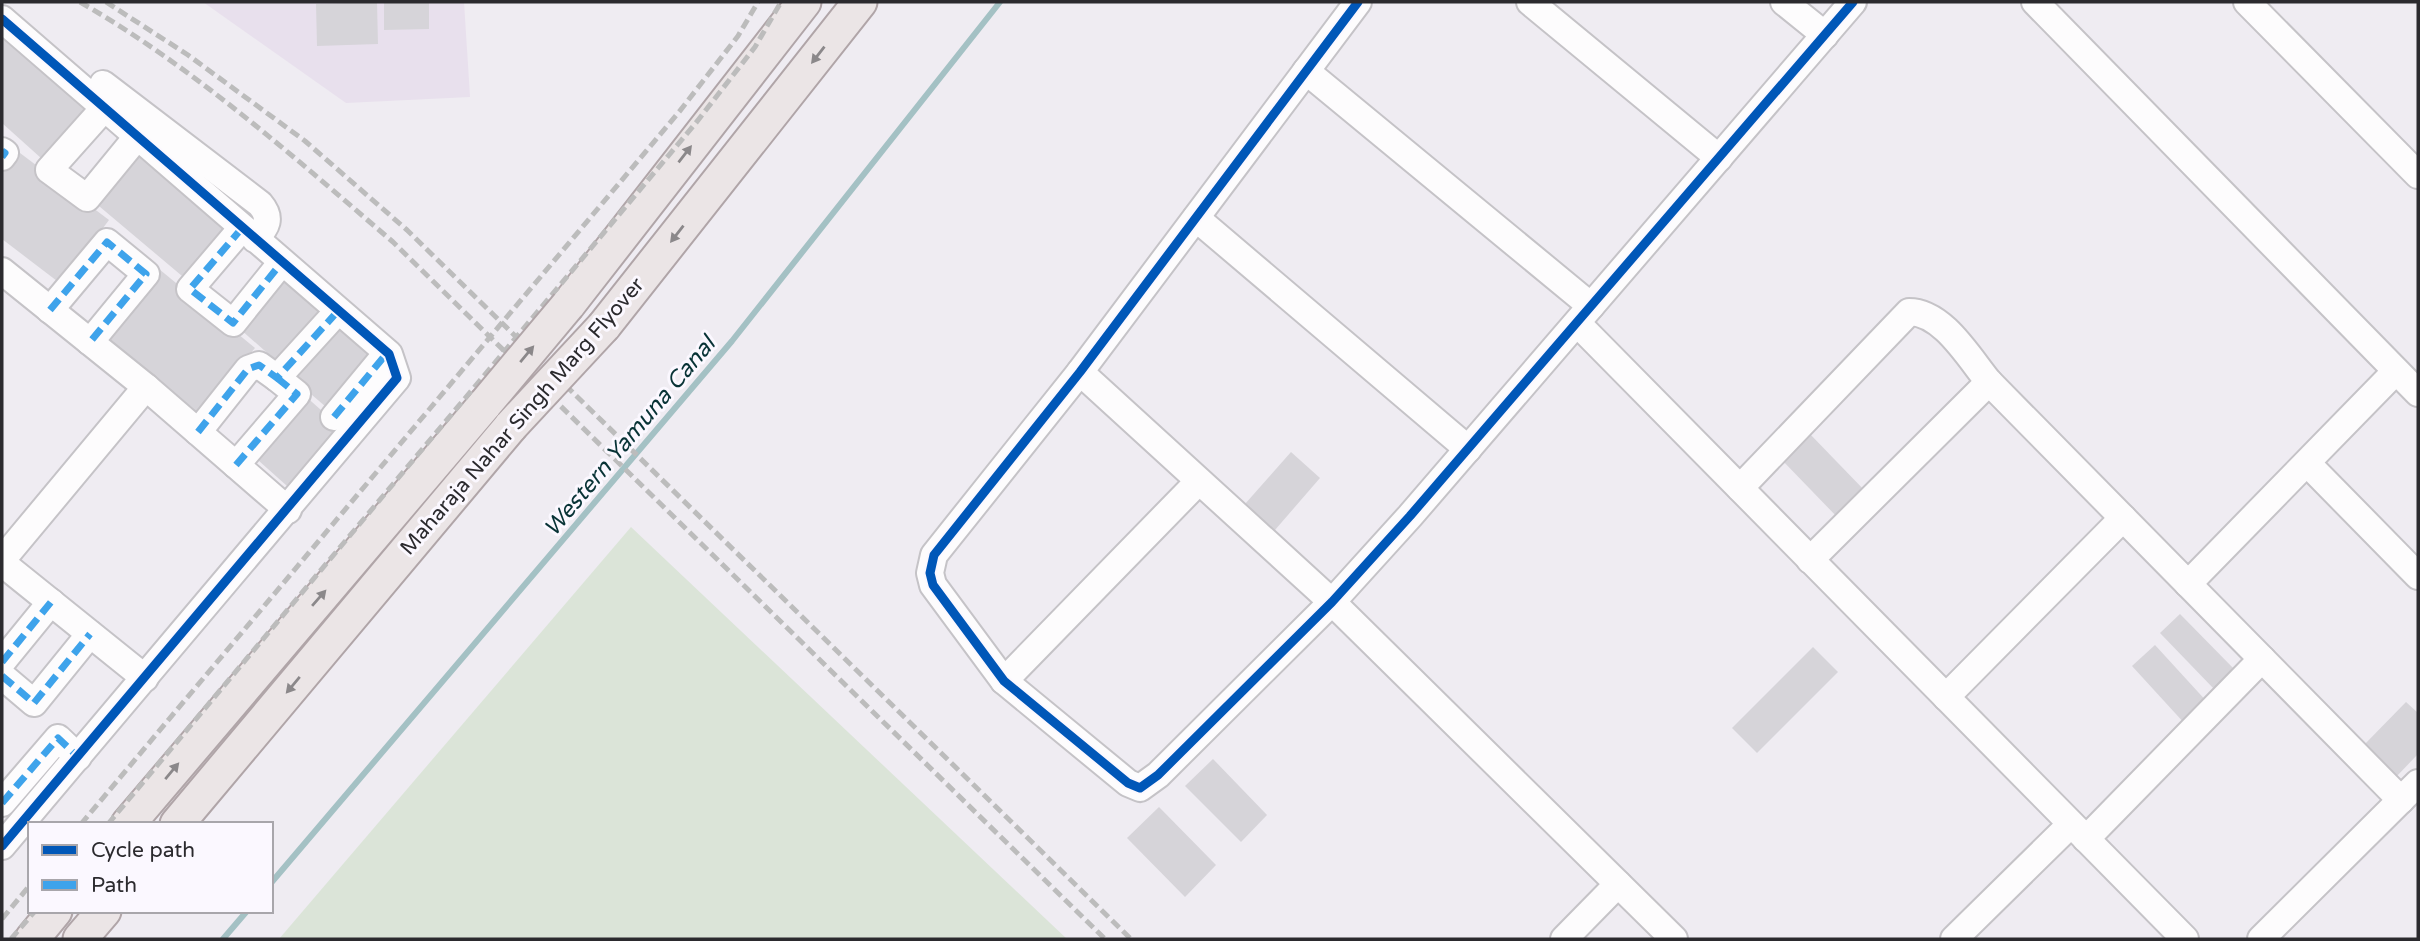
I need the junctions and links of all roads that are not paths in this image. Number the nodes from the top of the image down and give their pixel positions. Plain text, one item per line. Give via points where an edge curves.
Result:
1 (804, 2) edge
2 (860, 2) edge
3 (1358, 2) edge
4 (1530, 2) edge
5 (1784, 2) edge
6 (1853, 2) edge
7 (2035, 2) edge
8 (2247, 2) edge
9 (2, 19) edge
10 (1825, 35) junction
11 (1306, 71) junction
12 (93, 76) dead end
13 (111, 101) junction
14 (138, 137) junction
15 (2, 150) edge
16 (2, 157) edge
17 (1719, 158) junction
18 (2418, 175) edge
19 (1196, 218) junction
20 (248, 233) junction
21 (282, 262) junction
22 (2, 271) edge
23 (50, 310) junction
24 (338, 311) junction
25 (1584, 315) junction
26 (90, 342) junction
27 (387, 352) junction
28 (2396, 371) junction
29 (1080, 372) junction
30 (277, 378) junction
31 (1989, 382) junction
32 (146, 387) junction
33 (2418, 393) edge
34 (334, 416) dead end
35 (198, 432) junction
36 (1468, 449) junction
37 (2307, 463) junction
38 (236, 465) junction
39 (1198, 482) junction
40 (1740, 488) junction
41 (288, 510) junction
42 (2123, 518) junction
43 (1811, 560) junction
44 (2, 561) edge
45 (2418, 576) edge
46 (2188, 584) junction
47 (51, 602) junction
48 (1332, 602) junction
49 (90, 634) junction
50 (2262, 659) junction
51 (2, 662) edge
52 (2, 676) edge
53 (145, 678) junction
54 (1004, 681) junction
55 (1946, 697) junction
56 (78, 757) junction
57 (2410, 791) edge
58 (2, 803) edge
59 (130, 822) edge
60 (179, 822) edge
61 (2078, 831) junction
62 (6, 832) edge
63 (1618, 884) junction
64 (53, 913) edge
65 (102, 913) edge
66 (32, 939) edge
67 (80, 939) edge
68 (1564, 939) edge
69 (1674, 939) edge
70 (1954, 939) edge
71 (2185, 939) edge
72 (2261, 939) edge

59 -> 1 main road, Maharaja Nahar Singh Marg Flyover, bridge via 568,305
2 -> 60 main road, Maharaja Nahar Singh Marg Flyover, bridge via 604,326 511,426
3 - 11 street
4 - 17 street
5 - 10 street
6 - 10 street
7 - 28 street
8 - 18 street
9 - 13 street
10 - 17 street
11 - 19 street
11 - 25 street
12 - 13 street
13 - 14 street
13 - 14 street via 49,170 88,198
13 - 20 street via 260,204 268,223
14 - 20 street
15 - 16 street
17 - 25 street
19 - 29 street
19 - 36 street
20 - 21 street
20 - 21 street via 190,289 233,323
21 - 24 street
22 - 23 street
23 - 26 street
23 - 26 street via 107,242 146,274
24 - 27 street
24 - 30 street
25 - 36 street
25 - 40 street
26 - 32 street
27 - 34 street
27 - 41 street via 397,378
28 - 33 street
28 - 37 street
29 - 39 street
29 - 54 street via 934,555 933,585
30 - 35 street via 254,364
30 - 38 street via 297,394
31 - 40 street via 1934,318 1909,312
31 - 42 street
31 - 43 street
32 - 35 street
32 - 44 street
35 - 38 street
36 - 48 street
37 - 45 street
37 - 46 street
38 - 41 street
39 - 48 street
39 - 54 street
40 - 43 street
41 - 53 street
42 - 46 street
42 - 55 street
43 - 55 street
44 - 47 street
46 - 50 street
47 - 49 street
47 - 51 street
48 - 54 street via 1140,788
48 - 63 street
49 - 52 street via 34,703
49 - 53 street
50 - 57 street
50 - 61 street
53 - 56 street
55 - 61 street
56 - 58 street via 58,738
56 - 62 street
57 - 72 street
61 - 70 street
61 - 71 street
63 - 68 street
63 - 69 street
64 - 66 main road
65 - 67 main road

